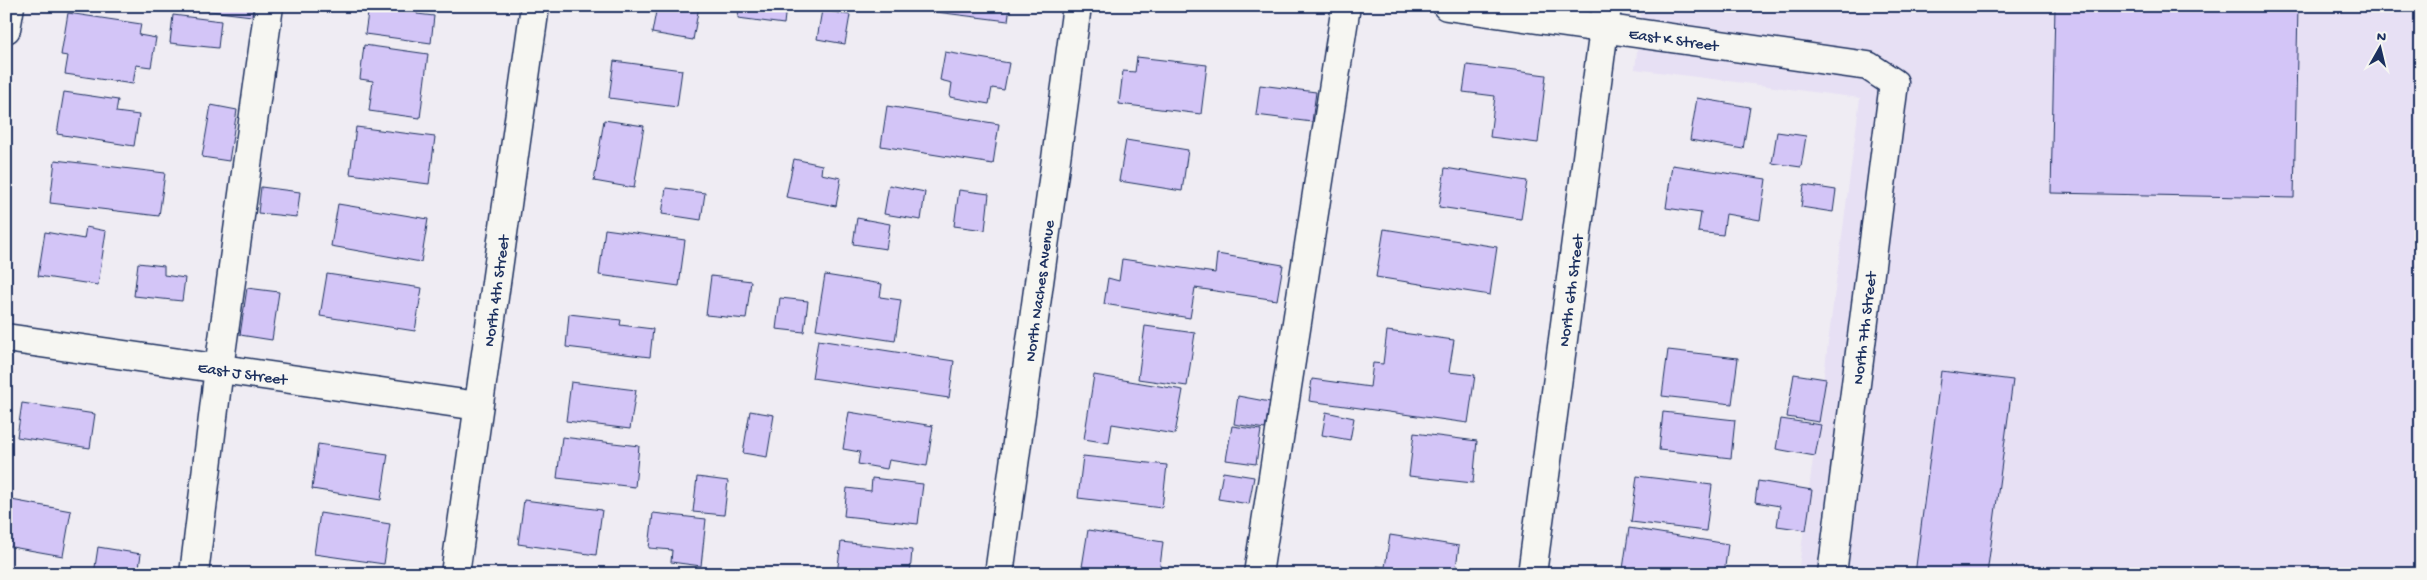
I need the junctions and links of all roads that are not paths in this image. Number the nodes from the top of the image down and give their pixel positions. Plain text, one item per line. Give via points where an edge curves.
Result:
1 (10, 6) edge
2 (269, 6) edge
3 (535, 6) edge
4 (1076, 6) edge
5 (1346, 6) edge
6 (1447, 6) edge
7 (1605, 18) edge
8 (6, 29) edge
9 (1894, 83) joint
10 (6, 338) edge
11 (219, 368) junction
12 (478, 406) junction
13 (194, 574) edge
14 (455, 574) edge
15 (999, 574) edge
16 (1258, 574) edge
17 (1532, 574) edge
18 (1832, 574) edge

1 - 8 street
2 - 11 street
3 - 12 street, North 4th Street
4 - 15 street, North Naches Avenue
5 - 16 street
6 - 7 street, East K Street
7 - 9 street, East K Street via 1868,66
7 - 17 street, North 6th Street
9 - 18 street, North 7th Street
10 - 11 street, East J Street
11 - 12 street, East J Street
11 - 13 street
12 - 14 street, North 4th Street

